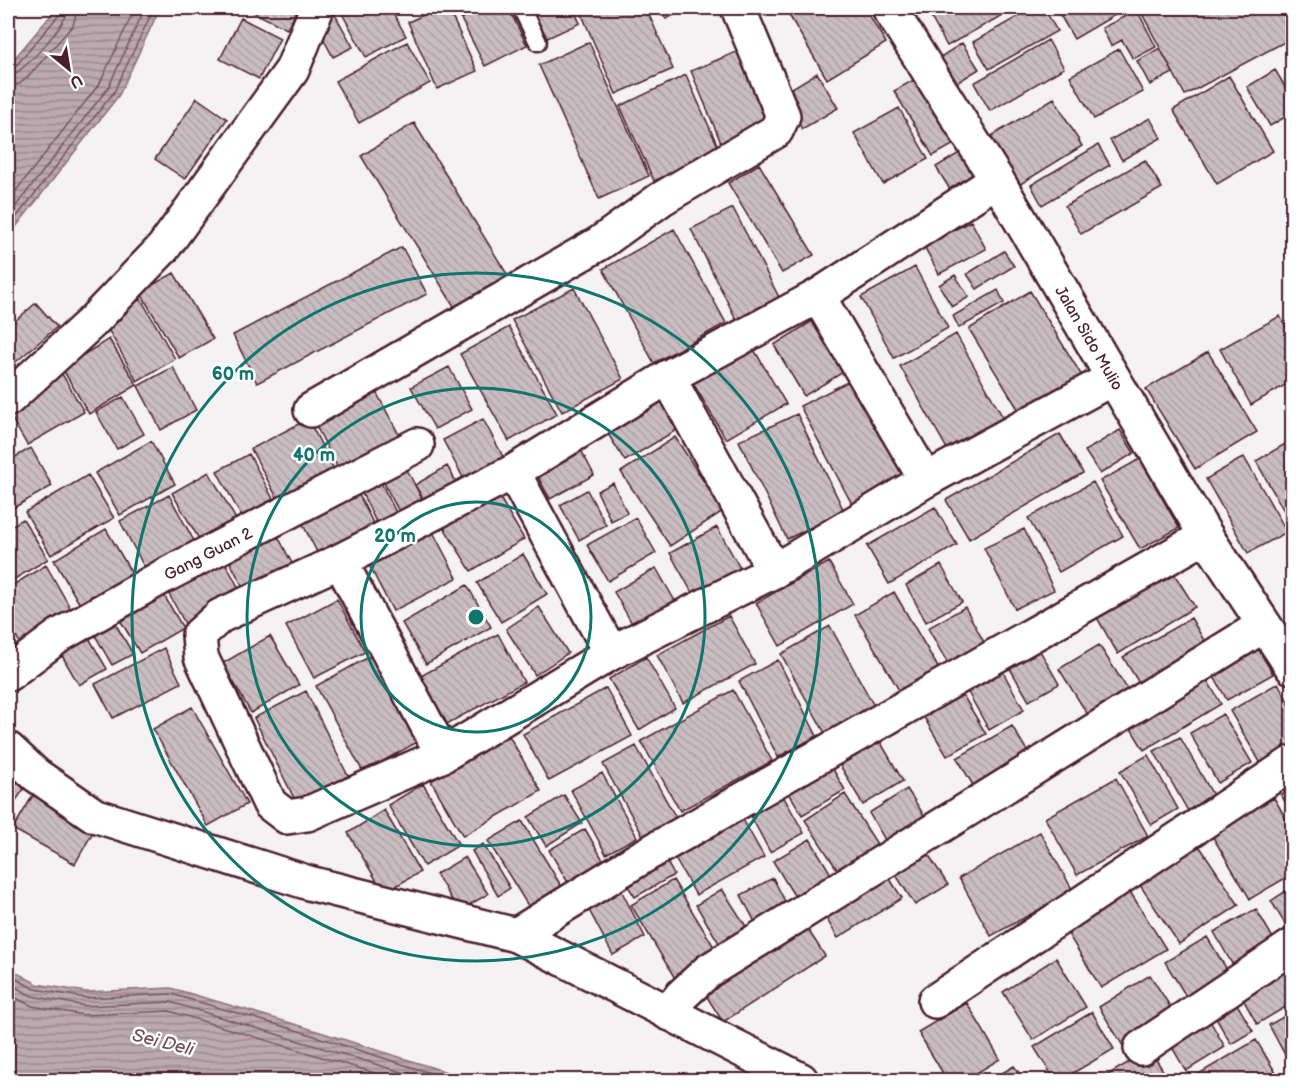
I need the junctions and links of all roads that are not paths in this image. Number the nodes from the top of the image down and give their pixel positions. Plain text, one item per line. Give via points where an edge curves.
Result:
1 (317, 8) edge
2 (521, 8) edge
3 (738, 8) edge
4 (889, 8) edge
5 (538, 42) dead end
6 (997, 180) junction
7 (818, 296) junction
8 (668, 377) junction
9 (1113, 378) junction
10 (8, 399) edge
11 (311, 410) dead end
12 (417, 445) dead end
13 (513, 472) junction
14 (926, 480) junction
15 (1206, 536) junction
16 (340, 561) junction
17 (774, 571) junction
18 (1264, 625) junction
19 (611, 653) junction
20 (1290, 657) edge
21 (8, 674) edge
22 (8, 749) edge
23 (443, 755) junction
24 (1293, 762) edge
25 (516, 935) junction
26 (1293, 946) edge
27 (935, 1001) dead end
28 (668, 1013) junction
29 (1141, 1048) dead end
30 (801, 1080) edge

1 - 10 street via 292,70 163,248 91,323
2 - 5 lane
3 - 11 street via 783,116 776,131 661,200 600,243
4 - 6 street, Jalan Sido Mulio
6 - 7 street
6 - 9 street, Jalan Sido Mulio
7 - 8 street
7 - 14 street
8 - 13 street
8 - 17 street
9 - 14 street
9 - 15 street, Jalan Sido Mulio
12 - 21 street, Gang Guan 2 via 152,583 60,635
13 - 16 street
13 - 19 street
14 - 17 street
15 - 18 street, Jalan Sido Mulio
15 - 25 street via 642,857
16 - 23 street
16 - 23 street via 220,616 199,634 201,657 270,804 287,817 307,814
17 - 19 street
18 - 20 street, Jalan Sido Mulio
18 - 28 street via 708,971
19 - 23 street
22 - 25 street via 36,775 94,815 309,883
24 - 27 street
25 - 28 street
26 - 29 street
28 - 30 street

